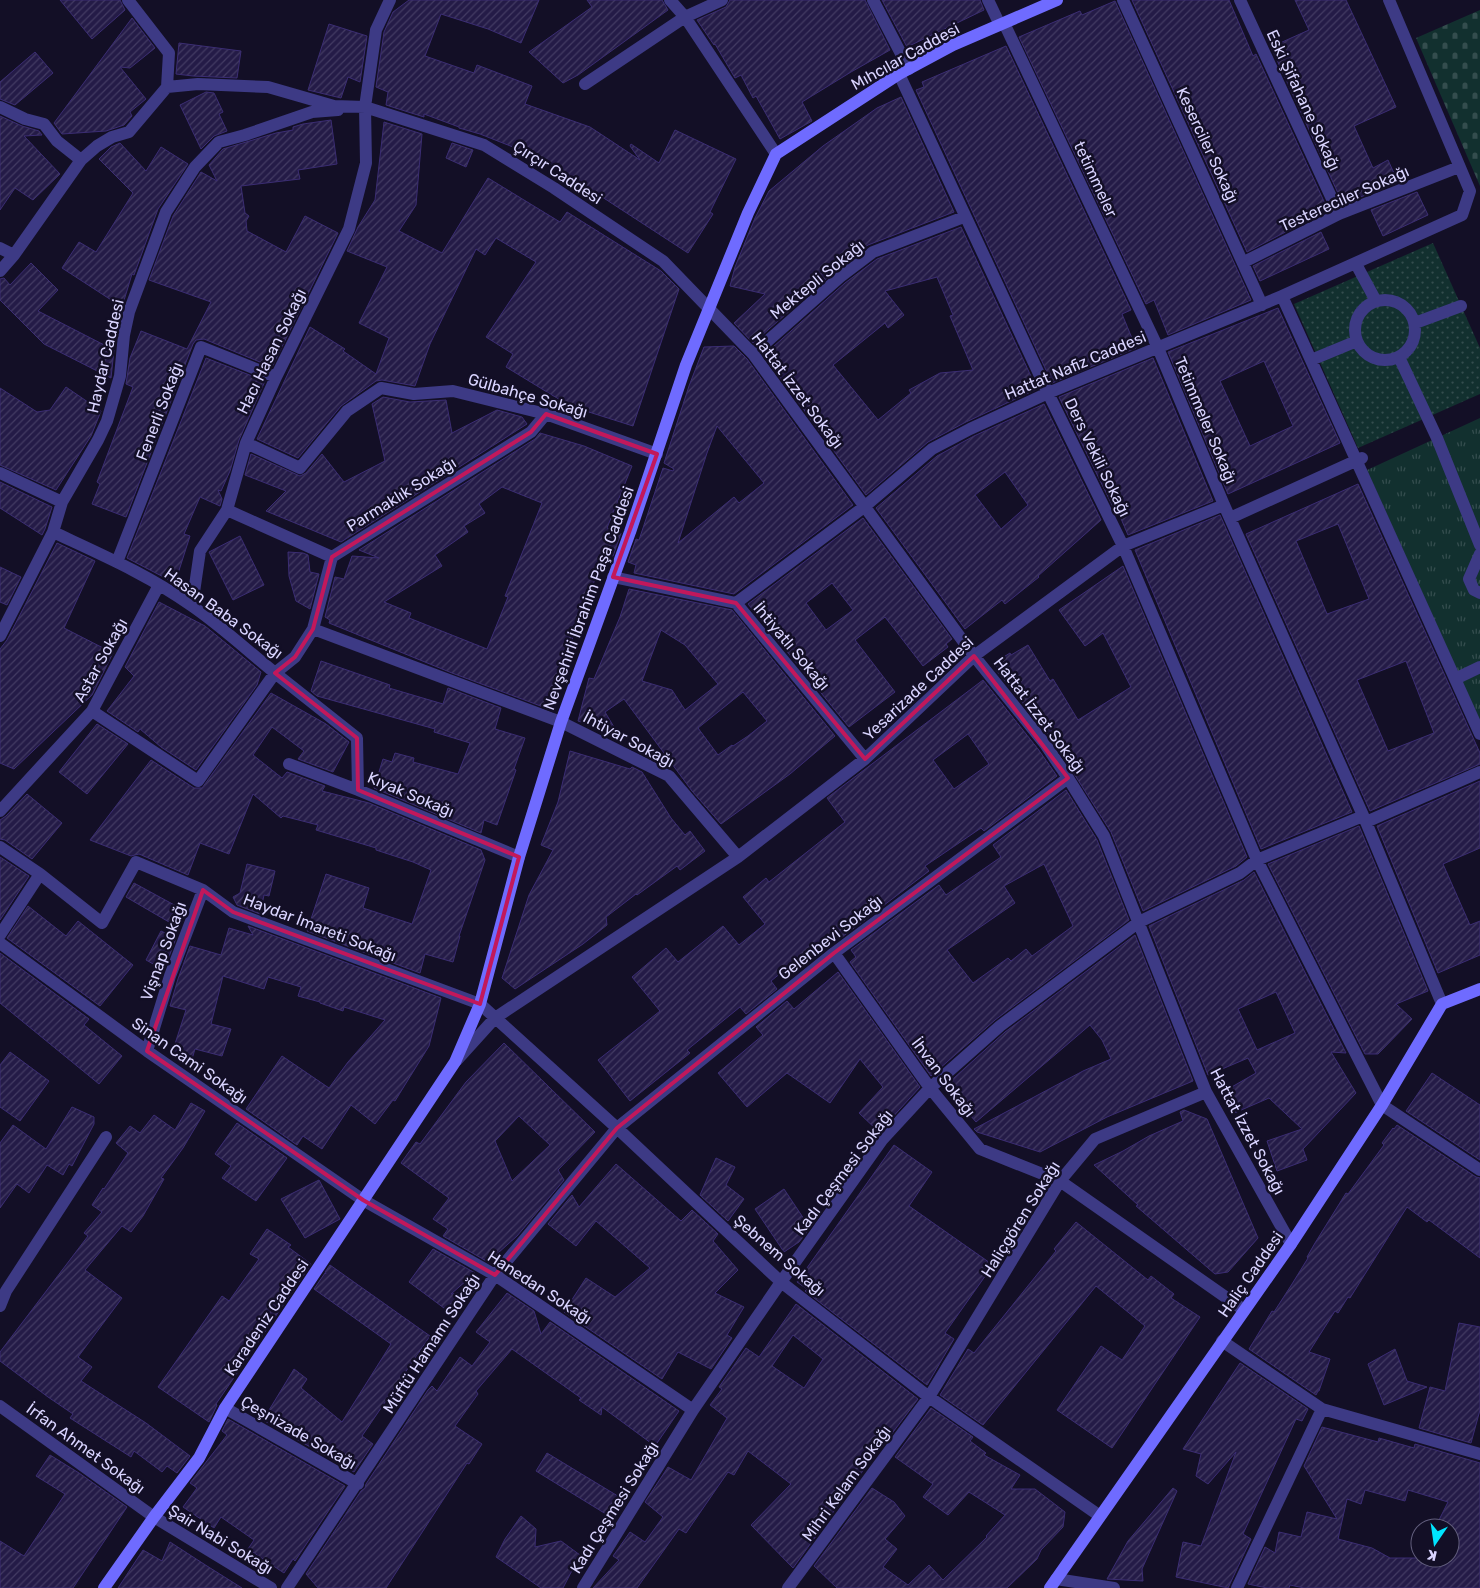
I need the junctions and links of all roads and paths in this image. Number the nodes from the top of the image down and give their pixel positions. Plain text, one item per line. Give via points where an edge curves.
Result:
1 (128, 0) edge
2 (390, 0) edge
3 (670, 0) edge
4 (722, 0) edge
5 (873, 0) edge
6 (988, 0) edge
7 (1057, 0) edge
8 (1123, 0) edge
9 (1240, 0) edge
10 (1388, 0) edge
11 (685, 17) junction
12 (1002, 24) junction
13 (904, 72) junction
14 (586, 84) dead end
15 (167, 87) junction
16 (0, 107) edge
17 (365, 107) junction
18 (776, 154) junction
19 (81, 160) junction
20 (1459, 166) junction
21 (1339, 214) junction
22 (964, 217) junction
23 (0, 248) edge
24 (14, 255) junction
25 (1244, 262) junction
26 (1356, 264) junction
27 (0, 271) edge
28 (1282, 296) junction
29 (1376, 301) junction
30 (1262, 304) junction
31 (1461, 306) dead end
32 (708, 308) junction
33 (1415, 323) junction
34 (1357, 342) junction
35 (1158, 348) junction
36 (753, 354) junction
37 (1399, 356) junction
38 (1311, 360) junction
39 (276, 378) junction
40 (1048, 393) junction
41 (546, 414) junction
42 (246, 443) junction
43 (657, 454) junction
44 (1359, 459) junction
45 (0, 473) edge
46 (62, 502) junction
47 (1224, 504) junction
48 (864, 507) junction
49 (227, 510) junction
50 (1230, 518) junction
51 (53, 532) junction
52 (1480, 545) edge
53 (1124, 546) junction
54 (1480, 554) edge
55 (332, 557) junction
56 (117, 562) junction
57 (613, 577) junction
58 (159, 585) junction
59 (1480, 593) edge
60 (736, 603) junction
61 (192, 606) junction
62 (313, 629) junction
63 (0, 636) edge
64 (974, 656) junction
65 (1480, 667) edge
66 (276, 674) junction
67 (1455, 679) junction
68 (92, 710) junction
69 (560, 722) junction
70 (1480, 734) edge
71 (865, 759) junction
72 (289, 764) dead end
73 (1480, 772) edge
74 (1068, 778) junction
75 (358, 790) junction
76 (0, 811) edge
77 (1365, 819) junction
78 (0, 847) edge
79 (519, 857) junction
80 (738, 857) junction
81 (1257, 860) junction
82 (40, 874) junction
83 (203, 890) junction
84 (1139, 922) junction
85 (0, 934) edge
86 (0, 943) edge
87 (834, 953) junction
88 (1480, 989) edge
89 (480, 1004) junction
90 (1442, 1004) junction
91 (495, 1018) junction
92 (146, 1051) junction
93 (455, 1062) junction
94 (930, 1088) junction
95 (1206, 1092) junction
96 (1382, 1105) junction
97 (617, 1128) junction
98 (106, 1137) dead end
99 (1480, 1170) edge
100 (1060, 1181) junction
101 (363, 1200) junction
102 (1291, 1244) junction
103 (495, 1276) junction
104 (781, 1282) junction
105 (3, 1289) edge
106 (0, 1306) edge
107 (1244, 1310) junction
108 (1222, 1341) junction
109 (930, 1397) junction
110 (0, 1406) edge
111 (225, 1408) junction
112 (1322, 1409) junction
113 (693, 1410) junction
114 (1480, 1454) edge
115 (358, 1484) junction
116 (1100, 1516) junction
117 (154, 1517) junction
118 (1052, 1584) edge
119 (104, 1588) edge
120 (271, 1588) edge
121 (287, 1588) edge
122 (583, 1588) edge
123 (788, 1588) edge
124 (1114, 1588) edge
125 (1237, 1588) edge

1 - 15 street via 169,53
2 - 17 street, Hacı Hasan Sokağı via 376,30
3 - 11 street
4 - 11 street
5 - 13 street, Ders Vekili Sokağı
6 - 12 street, tetimmeler
7 - 12 street, Mıhcılar Caddesi
8 - 25 street, Keserciler Sokağı
9 - 21 street, Eski Şifahane Sokağı
10 - 20 street
11 - 14 street
11 - 18 street
12 - 13 street, Mıhcılar Caddesi via 953,45
12 - 35 street, tetimmeler
13 - 18 street, Mıhcılar Caddesi
13 - 22 street, Ders Vekili Sokağı
15 - 17 street via 198,84 268,87 334,106
15 - 19 street via 128,132 112,137
16 - 19 street via 44,124
17 - 32 street, Çırçır Caddesi via 484,145 663,261
17 - 39 street, Hacı Hasan Sokağı via 366,163 350,229
17 - 46 street, Haydar Caddesi via 312,112 219,142 195,167 166,212 129,312 120,376 107,421
18 - 32 street, Nevşehirli İbrahim Paşa Caddesi
19 - 24 street
20 - 21 street, Testereciler Sokağı
20 - 26 street, Hattat Nafiz Caddesi via 1470,191 1462,215
21 - 25 street, Testereciler Sokağı
22 - 36 street, Mektepli Sokağı via 873,252
22 - 40 street, Ders Vekili Sokağı
23 - 24 street
24 - 27 street
25 - 30 street, Keserciler Sokağı
26 - 28 street, Hattat Nafiz Caddesi
26 - 29 street
28 - 30 street, Hattat Nafiz Caddesi
28 - 38 street
29 - 33 street via 1386,300 1404,306
29 - 34 street via 1360,313 1356,322
30 - 35 street, Hattat Nafiz Caddesi
31 - 33 street
32 - 36 street, Hattat İzzet Sokağı
32 - 43 street, Nevşehirli İbrahim Paşa Caddesi
33 - 37 street via 1413,343
34 - 37 street via 1370,356 1390,360
34 - 38 street
35 - 40 street, Hattat Nafiz Caddesi
35 - 47 street, Tetimmeler Sokağı
36 - 48 street, Hattat İzzet Sokağı
37 - 52 street via 1437,438
38 - 44 street
39 - 42 street, Hacı Hasan Sokağı
39 - 56 street, Fenerli Sokağı via 201,347
40 - 48 street, Hattat Nafiz Caddesi via 932,449
40 - 53 street, Ders Vekili Sokağı
41 - 42 street, Gülbahçe Sokağı via 453,391 414,394 381,388 347,412 300,468
41 - 43 street, Gülbahçe Sokağı
41 - 55 street, Parmaklık Sokağı via 531,432
42 - 49 street, Hacı Hasan Sokağı
43 - 57 street, Nevşehirli İbrahim Paşa Caddesi
44 - 50 street
44 - 67 street
45 - 46 street
46 - 51 street, Haydar Caddesi
47 - 50 street, Tetimmeler Sokağı
47 - 53 street, Yesarizade Caddesi
48 - 60 street, Hattat Nafiz Caddesi
48 - 64 street, Hattat İzzet Sokağı
49 - 55 street
49 - 61 street, Hacı Hasan Sokağı via 200,551
50 - 77 street, Tetimmeler Sokağı
51 - 56 street, Hasan Baba Sokağı
51 - 63 street, Haydar Caddesi
53 - 64 street, Yesarizade Caddesi
53 - 81 street, Ders Vekili Sokağı
54 - 59 street via 1468,578 1474,590
55 - 62 street
56 - 58 street, Hasan Baba Sokağı
57 - 60 street, İhtiyatlı Sokağı
57 - 69 street, Nevşehirli İbrahim Paşa Caddesi
58 - 61 street, Hasan Baba Sokağı
58 - 68 street, Astar Sokağı
60 - 71 street, İhtiyatlı Sokağı
61 - 66 street, Hasan Baba Sokağı
62 - 66 street, Hasan Baba Sokağı via 295,656
62 - 69 street
64 - 71 street, Yesarizade Caddesi
64 - 74 street, Hattat İzzet Sokağı via 1045,744
65 - 67 street
66 - 68 street via 198,781
66 - 75 street via 358,738
67 - 70 street
68 - 76 street, Astar Sokağı
69 - 79 street, Nevşehirli İbrahim Paşa Caddesi
69 - 80 street, İhtiyar Sokağı via 669,776
71 - 80 street, Yesarizade Caddesi
72 - 75 street, Kıyak Sokağı
73 - 77 street, Kadı Çeşmesi Sokağı
74 - 84 street, Hattat İzzet Sokağı via 1104,836
74 - 87 street, Gelenbevi Sokağı
75 - 79 street, Kıyak Sokağı
77 - 81 street, Kadı Çeşmesi Sokağı
77 - 90 street, Tetimmeler Sokağı
78 - 82 street
79 - 89 street, Nevşehirli İbrahim Paşa Caddesi
80 - 91 street, Yesarizade Caddesi
81 - 84 street, Kadı Çeşmesi Sokağı via 1240,873
81 - 96 street, Ders Vekili Sokağı
82 - 83 street, Haydar İmareti Sokağı via 102,923 136,862
82 - 85 street
83 - 89 street, Haydar İmareti Sokağı via 233,912
83 - 92 street, Vişnap Sokağı
84 - 94 street, Kadı Çeşmesi Sokağı via 1000,1026
84 - 95 street, Hattat İzzet Sokağı
86 - 92 street, Sinan Cami Sokağı
87 - 94 street, İhvan Sokağı
87 - 97 street, Gelenbevi Sokağı
88 - 90 street
89 - 91 street, Şebnem Sokağı
89 - 93 street, Nevşehirli İbrahim Paşa Caddesi
90 - 96 street, Haliç Caddesi
91 - 93 street, Yesarizade Caddesi
91 - 97 street, Şebnem Sokağı
92 - 101 street, Sinan Cami Sokağı
93 - 101 street, Karadeniz Caddesi
94 - 100 street, İhvan Sokağı via 980,1149
94 - 104 street, Kadı Çeşmesi Sokağı via 882,1140
95 - 100 street, Haliçgören Sokağı via 1095,1139
95 - 102 street, Hattat İzzet Sokağı
96 - 99 street
96 - 102 street, Haliç Caddesi
97 - 103 street, Müftü Hamamı Sokağı
97 - 104 street, Şebnem Sokağı
98 - 105 street
100 - 107 street, İhvan Sokağı
100 - 109 street, Haliçgören Sokağı
101 - 103 street, Hanedan Sokağı
101 - 111 street, Karadeniz Caddesi
102 - 107 street, Haliç Caddesi
103 - 113 street, Hanedan Sokağı
103 - 115 street, Müftü Hamamı Sokağı
104 - 109 street, Şebnem Sokağı
104 - 113 street, Kadı Çeşmesi Sokağı
105 - 106 street
107 - 108 street, Haliç Caddesi
108 - 112 street
108 - 116 street, Haliç Caddesi
109 - 116 street, Şebnem Sokağı
109 - 123 street, Mihri Kelam Sokağı
110 - 117 street, İrfan Ahmet Sokağı
111 - 115 street, Çeşnizade Sokağı
111 - 117 street, Karadeniz Caddesi via 199,1458
112 - 114 street
112 - 125 street
113 - 122 street, Kadı Çeşmesi Sokağı
115 - 121 street, Müftü Hamamı Sokağı
116 - 118 street, Haliç Caddesi
117 - 119 street, Karadeniz Caddesi
117 - 120 street, Şair Nabi Sokağı
118 - 124 street

